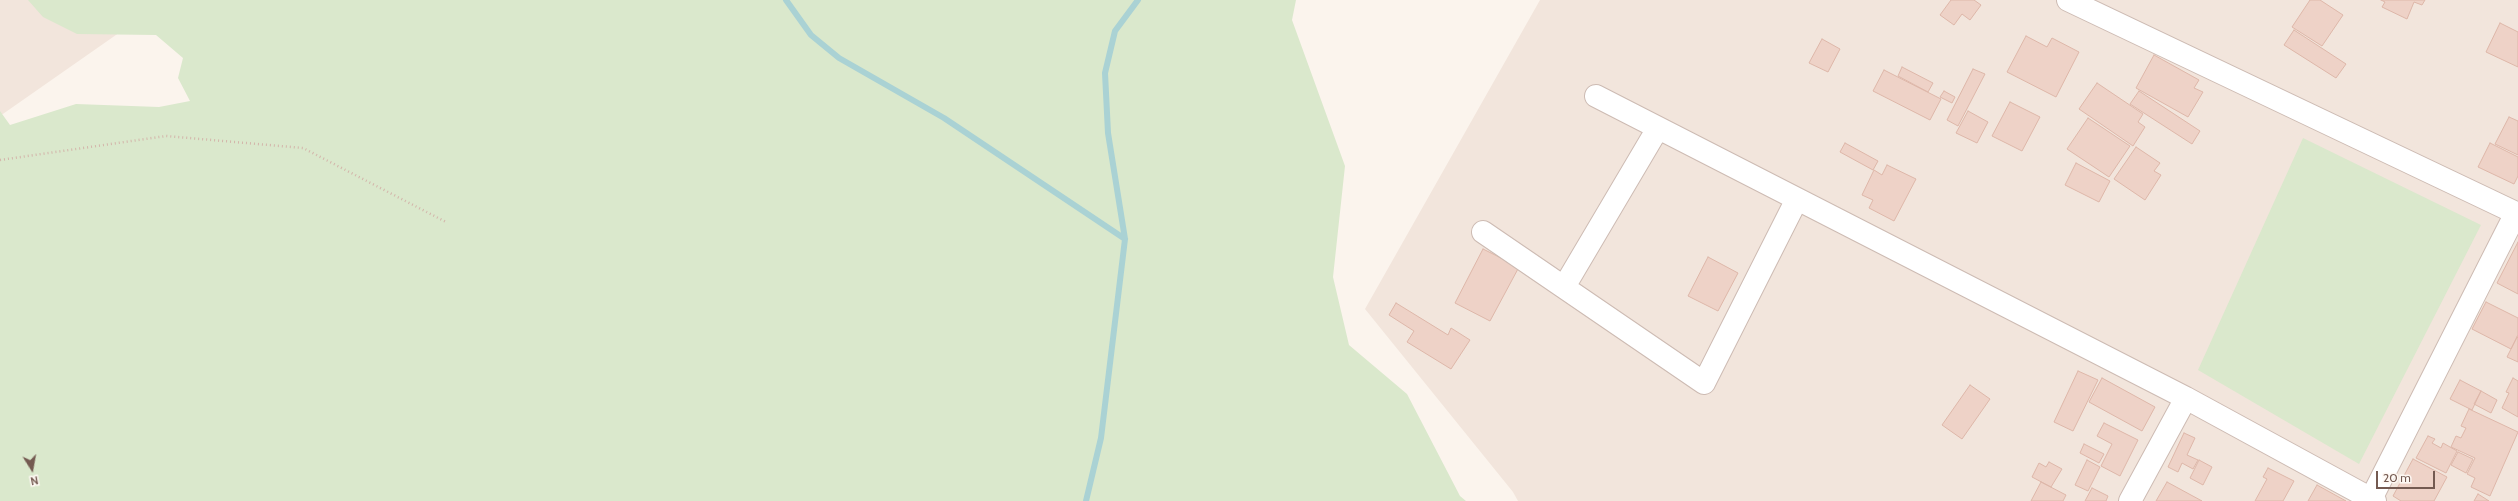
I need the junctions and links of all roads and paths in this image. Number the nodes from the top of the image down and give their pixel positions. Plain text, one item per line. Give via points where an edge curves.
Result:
1 (2068, 0) edge
2 (1596, 96) dead end
3 (1658, 128) junction
4 (0, 160) edge
5 (1798, 199) junction
6 (2517, 213) edge
7 (446, 222) dead end
8 (1483, 232) dead end
9 (1564, 287) junction
10 (2186, 398) junction
11 (2372, 500) edge
12 (2130, 501) edge

1 - 6 street
2 - 3 street
3 - 5 street
3 - 9 street
4 - 7 path via 166,136 303,148
5 - 9 street via 1704,383
5 - 10 street
6 - 11 street
8 - 9 street
10 - 11 street
10 - 12 street

